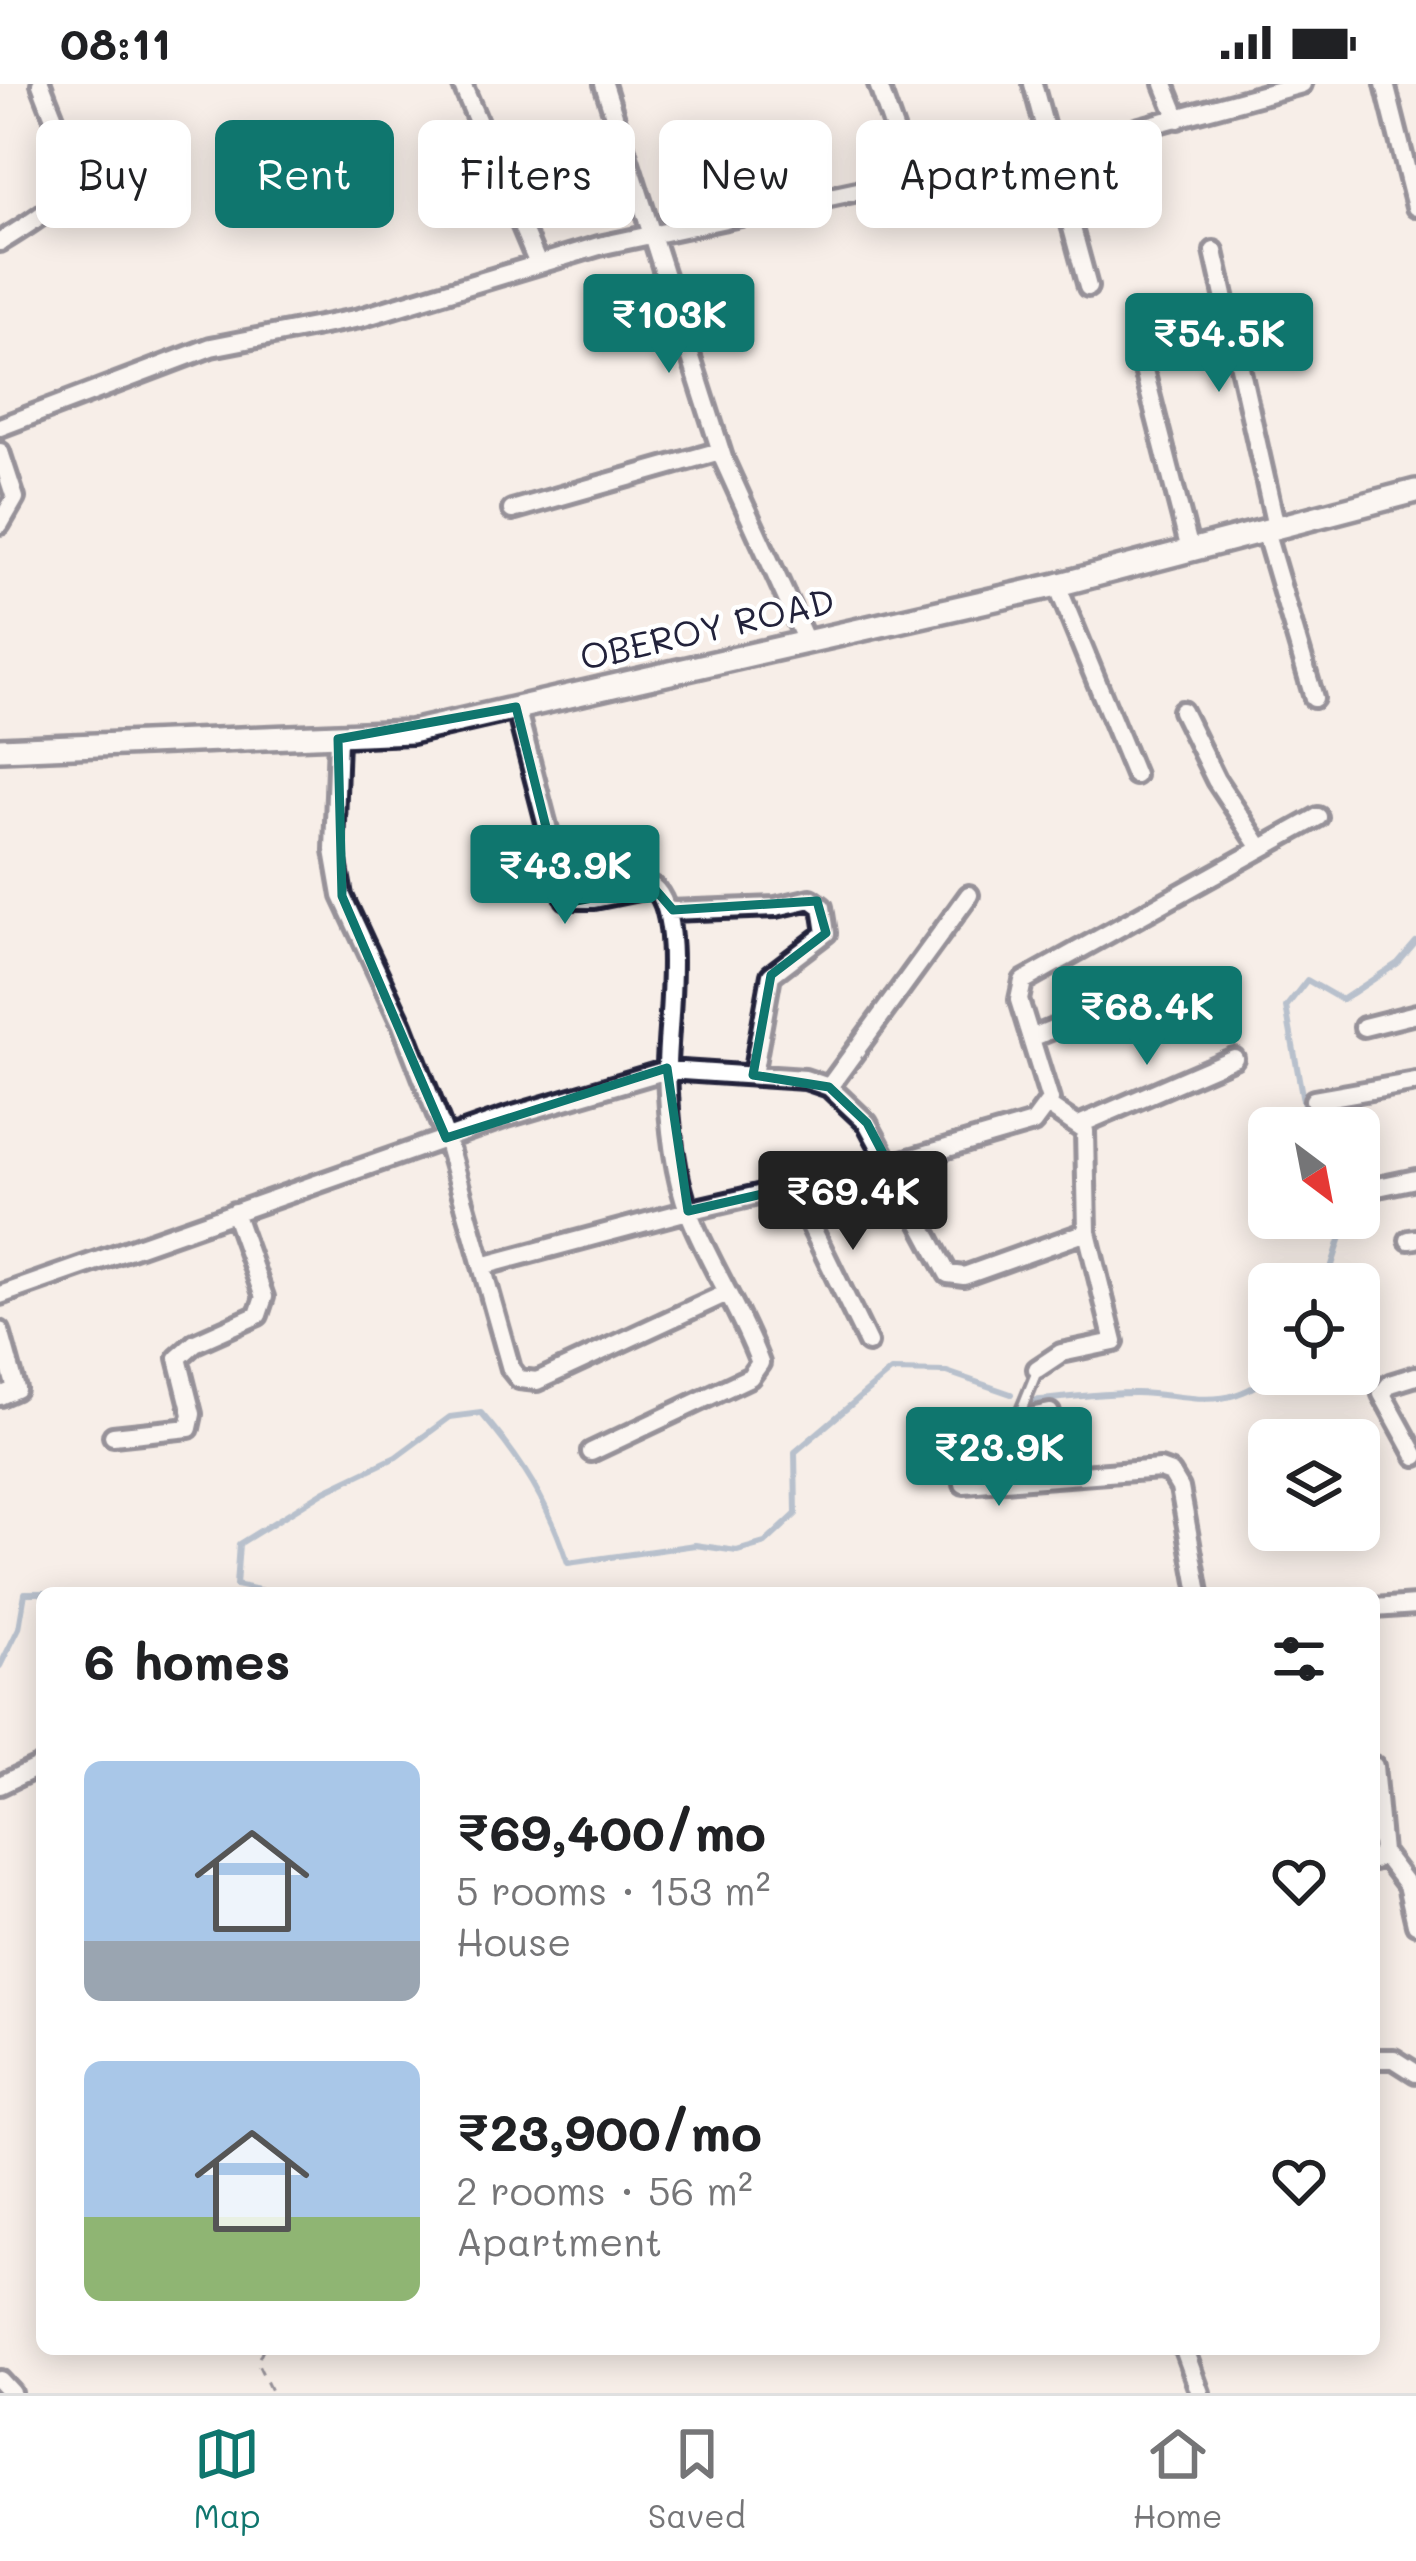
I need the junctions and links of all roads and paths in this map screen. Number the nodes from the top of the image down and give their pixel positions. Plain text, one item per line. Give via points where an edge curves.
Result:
1 (41, 84) edge
2 (462, 84) edge
3 (604, 84) edge
4 (878, 84) edge
5 (1033, 84) edge
6 (1164, 84) edge
7 (1302, 84) edge
8 (1385, 84) edge
9 (1178, 119) junction
10 (891, 120) edge
11 (1042, 120) edge
12 (1162, 123) edge
13 (856, 191) edge
14 (1416, 207) edge
15 (1072, 228) edge
16 (651, 236) junction
17 (0, 242) edge
18 (1214, 251) dead end
19 (537, 262) junction
20 (1088, 287) dead end
21 (1137, 343) dead end
22 (0, 427) edge
23 (721, 451) junction
24 (0, 452) edge
25 (1416, 491) edge
26 (512, 510) dead end
27 (0, 524) edge
28 (1271, 529) junction
29 (1190, 550) junction
30 (1057, 585) junction
31 (805, 639) junction
32 (1314, 698) dead end
33 (516, 707) junction
34 (1182, 711) dead end
35 (338, 739) junction
36 (0, 748) edge
37 (1135, 776) dead end
38 (1318, 817) dead end
39 (1261, 848) junction
40 (969, 895) dead end
41 (668, 910) junction
42 (1168, 982) dead end
43 (1416, 1014) edge
44 (1364, 1027) dead end
45 (1031, 1038) junction
46 (1234, 1058) dead end
47 (667, 1070) junction
48 (753, 1076) junction
49 (1416, 1082) edge
50 (829, 1087) junction
51 (1314, 1100) dead end
52 (1049, 1107) junction
53 (1081, 1124) junction
54 (446, 1138) junction
55 (889, 1166) junction
56 (1416, 1179) edge
57 (790, 1185) junction
58 (1380, 1187) edge
59 (688, 1210) junction
60 (234, 1212) junction
61 (1087, 1232) junction
62 (482, 1266) junction
63 (727, 1293) junction
64 (0, 1294) edge
65 (0, 1331) edge
66 (868, 1343) dead end
67 (1037, 1369) joint
68 (1416, 1376) edge
69 (0, 1396) edge
70 (1050, 1413) dead end
71 (1018, 1419) junction
72 (113, 1436) dead end
73 (590, 1452) dead end
74 (1416, 1456) edge
75 (1197, 1587) edge
76 (1416, 1605) edge
77 (1380, 1608) edge
78 (36, 1768) edge
79 (0, 1785) edge
80 (1380, 1857) edge
81 (1409, 1874) edge
82 (1416, 1924) edge
83 (1380, 2059) edge
84 (1416, 2073) edge
85 (260, 2355) edge
86 (1186, 2355) edge
87 (0, 2380) edge
88 (12, 2393) edge
89 (272, 2393) edge
90 (1199, 2393) edge

1 - 17 street via 70,166 69,191 60,206
2 - 19 street
3 - 16 street
4 - 10 street
5 - 11 street
6 - 9 street
7 - 9 street
8 - 14 street
9 - 12 street
13 - 16 street
15 - 20 street
16 - 19 street
16 - 23 street
18 - 28 street
19 - 22 street via 360,318 211,347
21 - 29 street
23 - 26 street
23 - 31 street
24 - 27 street via 15,498
25 - 28 street, OBEROY ROAD
28 - 29 street, OBEROY ROAD
28 - 32 street
29 - 30 street, OBEROY ROAD
30 - 31 street, OBEROY ROAD
30 - 37 street
31 - 33 street, OBEROY ROAD
33 - 35 street, OBEROY ROAD via 411,732
33 - 41 street via 566,898 653,887
34 - 39 street
35 - 36 street, OBEROY ROAD
35 - 54 street via 334,850 341,896
38 - 39 street
39 - 45 street via 1023,981 1019,1000
40 - 50 street
41 - 47 street
41 - 48 street via 776,908 811,899 822,907 826,933 771,975
42 - 45 street
43 - 44 street
45 - 52 street
46 - 53 street
47 - 48 street
47 - 54 street
47 - 59 street
48 - 50 street
49 - 51 street
50 - 55 street via 867,1123
52 - 53 street
52 - 55 street via 1033,1123
53 - 61 street via 1088,1141
54 - 60 street
54 - 62 street
55 - 57 street
55 - 61 street via 948,1274 964,1276
56 - 58 street
57 - 59 street
57 - 66 street
59 - 62 street
59 - 63 street
60 - 64 street
60 - 72 street via 261,1283 258,1315 178,1358 188,1428
61 - 67 street via 1114,1342 1061,1353
62 - 63 street via 511,1369 527,1382
63 - 73 street via 758,1371
65 - 69 street via 16,1382
67 - 71 lane
68 - 74 street via 1382,1394
70 - 71 street
71 - 75 street via 959,1431 964,1484 1171,1473
76 - 77 street
78 - 79 street
80 - 81 street
81 - 82 street
83 - 84 street
85 - 89 path
86 - 90 street
87 - 88 street

